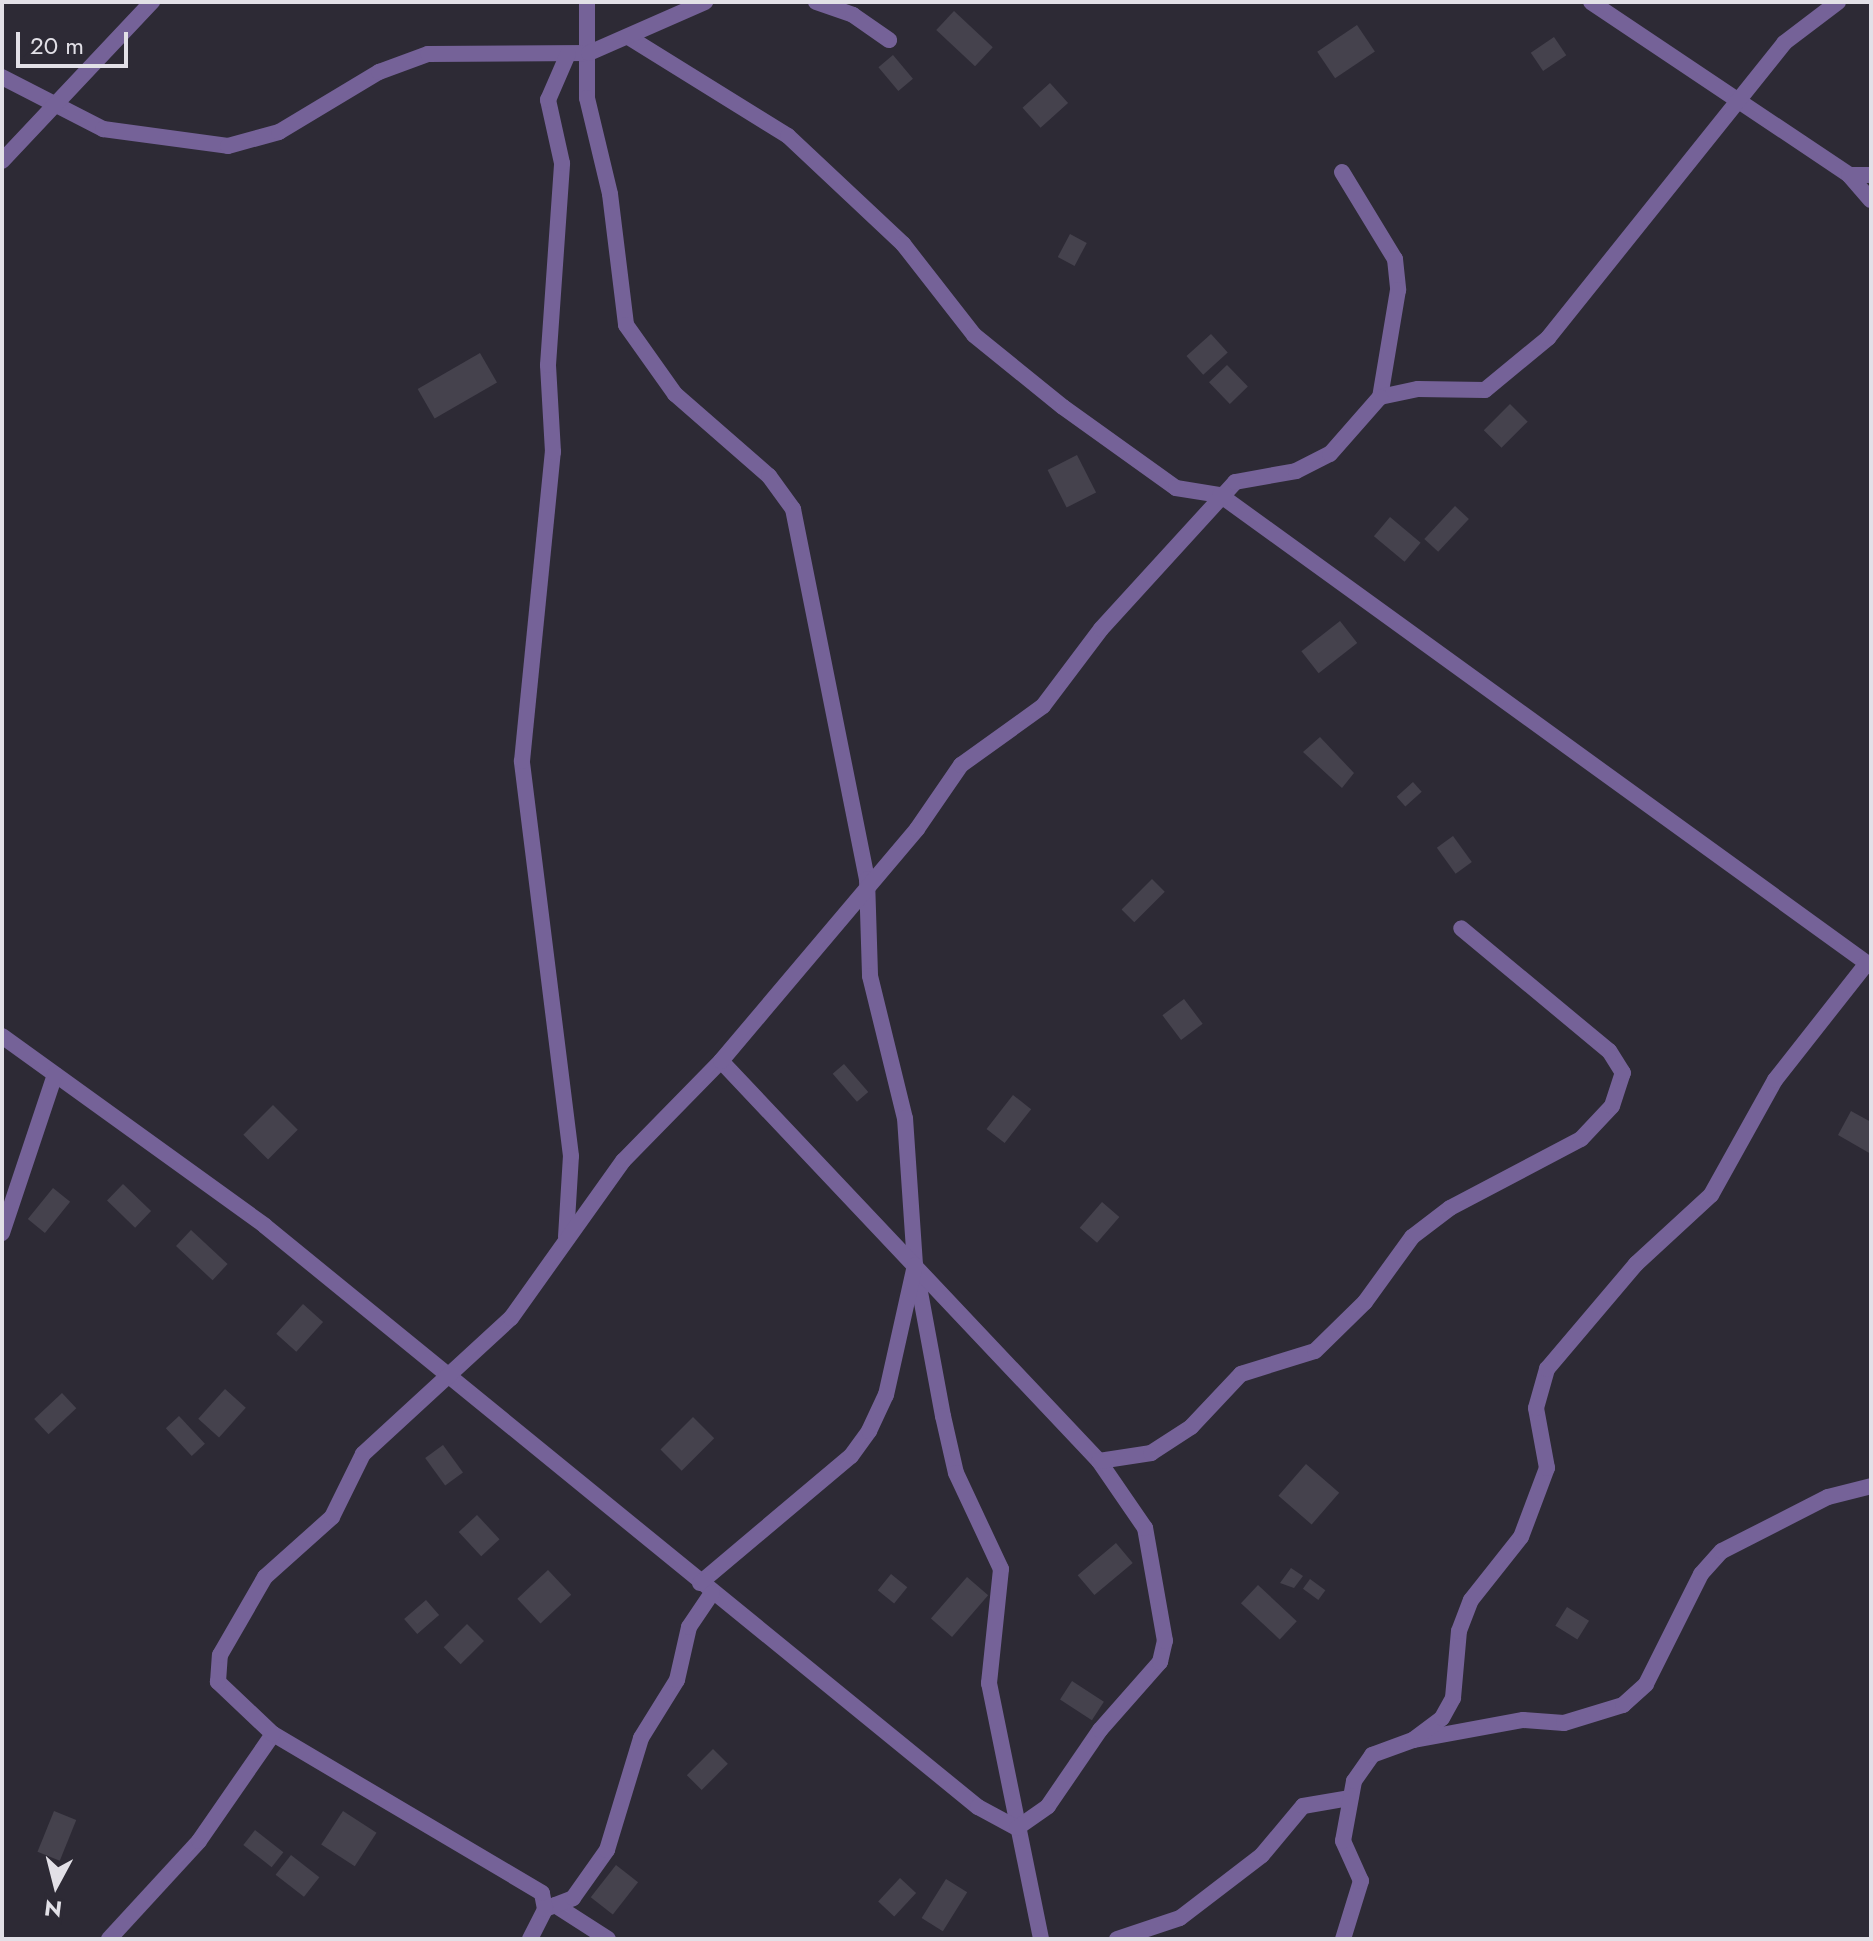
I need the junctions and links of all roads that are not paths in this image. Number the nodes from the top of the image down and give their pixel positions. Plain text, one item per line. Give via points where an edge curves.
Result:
1 (152, 2) edge
2 (587, 2) edge
3 (705, 2) edge
4 (816, 2) edge
5 (1591, 2) edge
6 (1838, 2) edge
7 (630, 38) junction
8 (889, 40) dead end
9 (589, 53) junction
10 (568, 54) junction
11 (2, 77) edge
12 (1740, 103) junction
13 (54, 105) junction
14 (2, 161) edge
15 (1342, 172) dead end
16 (1849, 175) junction
17 (1871, 175) edge
18 (1871, 200) edge
19 (1380, 397) junction
20 (1220, 495) junction
21 (867, 879) junction
22 (1461, 928) dead end
23 (1869, 965) edge
24 (2, 1036) edge
25 (721, 1061) junction
26 (55, 1075) junction
27 (2, 1233) edge
28 (566, 1237) junction
29 (915, 1265) junction
30 (448, 1375) junction
31 (1099, 1461) junction
32 (1871, 1486) edge
33 (706, 1588) junction
34 (273, 1734) junction
35 (1413, 1740) junction
36 (1350, 1798) junction
37 (1017, 1828) junction
38 (550, 1907) junction
39 (109, 1939) edge
40 (530, 1939) edge
41 (608, 1939) edge
42 (1041, 1939) edge
43 (1117, 1939) edge
44 (1343, 1939) edge

1 - 13 street
2 - 9 street
3 - 7 street
4 - 8 street via 853,15
5 - 12 street
6 - 12 street via 1784,43
7 - 9 street
7 - 20 street via 788,136 903,244 974,335 1063,407 1176,488
9 - 10 street
9 - 21 street via 587,98 610,194 626,325 675,394 789,496
10 - 13 street via 428,54 379,72 279,132 228,146 103,129
10 - 28 street via 548,100 562,163 548,365 553,452 522,761 571,1156
11 - 13 street
12 - 16 street
12 - 19 street via 1533,354 1485,390 1418,389
13 - 14 street
15 - 19 street via 1395,259 1398,290
16 - 17 street
16 - 18 street
19 - 20 street via 1330,454 1296,471 1249,475
20 - 21 street via 1101,629 1071,677 1018,730 961,765 917,829
20 - 23 street
21 - 25 street
21 - 29 street via 870,976 908,1142
22 - 31 street via 1609,1051 1623,1073 1612,1106 1581,1139 1450,1208 1412,1237 1365,1302 1315,1351 1241,1374 1191,1427 1151,1453
23 - 35 street via 1842,1003 1796,1048 1711,1195 1559,1348 1536,1408 1547,1468 1529,1521 1471,1600 1459,1631 1453,1698 1442,1718
24 - 26 street
25 - 28 street via 656,1124
25 - 29 street
26 - 27 street
26 - 30 street via 265,1226
28 - 30 street via 511,1318
29 - 31 street
29 - 33 street via 886,1395 869,1431 851,1456
29 - 37 street via 956,1473 1001,1569 989,1683
30 - 33 street
30 - 34 street via 363,1454 332,1517 265,1577 220,1655 218,1682
31 - 37 street via 1145,1528 1164,1651 1048,1806
32 - 35 street via 1828,1497 1722,1551 1701,1574 1646,1684 1623,1705 1564,1723 1523,1720
33 - 37 street via 978,1807
33 - 38 street via 689,1627 677,1680 641,1738 607,1850 588,1883
34 - 38 street via 542,1893
34 - 39 street via 199,1841
35 - 36 street via 1372,1755
36 - 43 street via 1303,1806 1262,1855 1180,1918
36 - 44 street via 1343,1841 1361,1881
37 - 42 street
38 - 40 street
38 - 41 street

